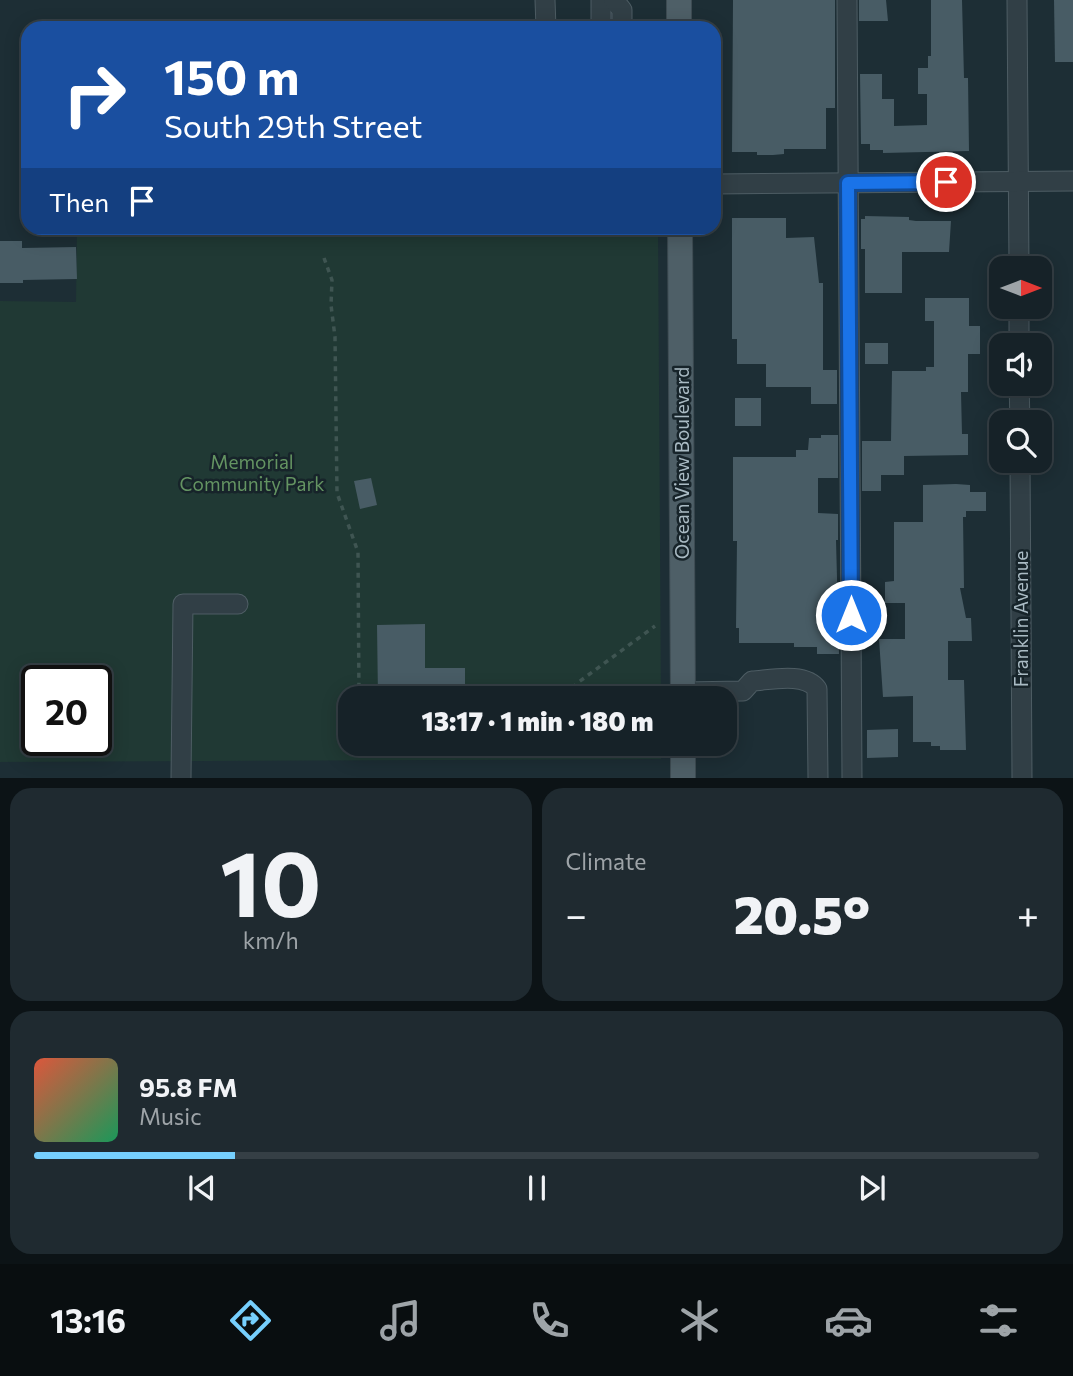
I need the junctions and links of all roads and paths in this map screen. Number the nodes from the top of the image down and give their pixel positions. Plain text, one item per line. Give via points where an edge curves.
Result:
1 (545, 0) edge
2 (601, 0) edge
3 (614, 0) edge
4 (679, 0) edge
5 (847, 0) edge
6 (1017, 0) edge
7 (545, 21) edge
8 (601, 21) edge
9 (622, 21) edge
10 (679, 21) edge
11 (1018, 181) junction
12 (1073, 181) edge
13 (848, 183) junction
14 (721, 184) edge
15 (681, 235) edge
16 (1019, 256) edge
17 (324, 258) dead end
18 (1020, 473) edge
19 (238, 604) dead end
20 (655, 626) dead end
21 (359, 686) edge
22 (575, 686) edge
23 (683, 686) edge
24 (737, 691) edge
25 (683, 756) edge
26 (181, 778) edge
27 (683, 778) edge
28 (818, 778) edge
29 (852, 778) edge
30 (1022, 778) edge

1 - 7 street
2 - 8 street
3 - 9 street via 622,10
4 - 10 main road
5 - 13 street
6 - 11 street
11 - 12 street
11 - 13 street
11 - 16 street
13 - 14 street
13 - 29 street
15 - 23 main road, Ocean View Boulevard
17 - 21 path via 332,280 337,493 358,552
18 - 30 street, Franklin Avenue
19 - 26 street via 183,604
20 - 22 path
24 - 28 street via 752,681 805,679 813,684 817,689
25 - 27 main road

